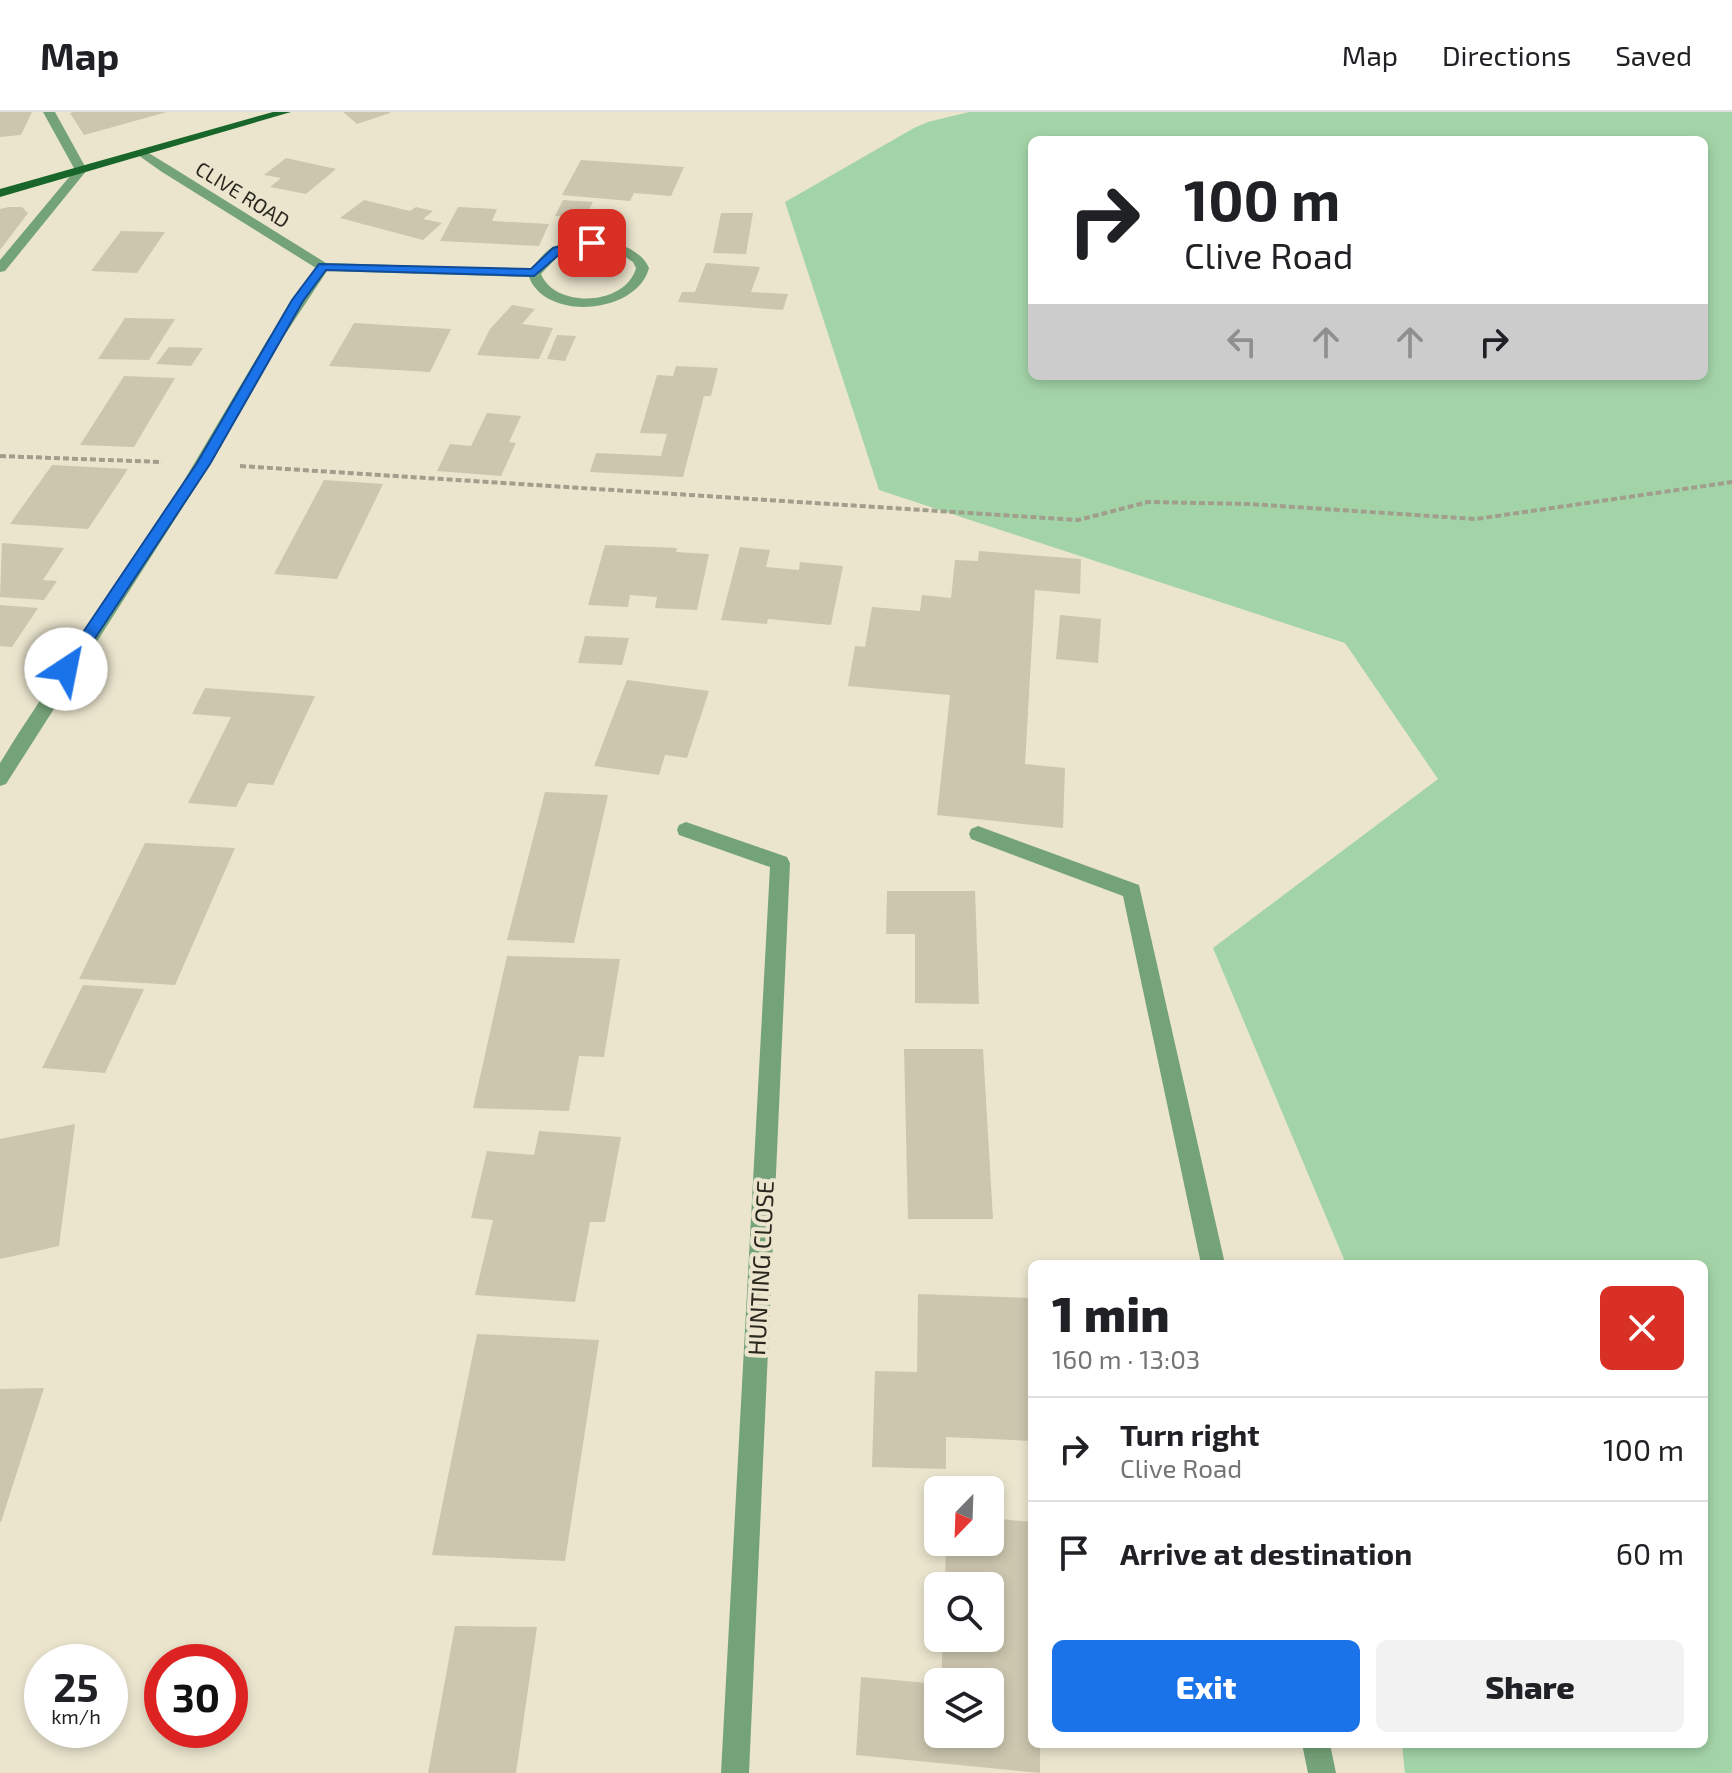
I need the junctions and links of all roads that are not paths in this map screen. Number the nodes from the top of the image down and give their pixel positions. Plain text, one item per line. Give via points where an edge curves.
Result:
1 (49, 112) edge
2 (284, 112) edge
3 (142, 153) junction
4 (81, 170) junction
5 (0, 193) edge
6 (323, 267) junction
7 (0, 268) edge
8 (534, 273) junction
9 (0, 779) edge
10 (686, 830) dead end
11 (978, 834) dead end
12 (1212, 1260) edge
13 (1317, 1748) edge
14 (735, 1773) edge
15 (1322, 1773) edge

1 - 4 street
2 - 3 main road
3 - 4 main road
3 - 6 street, CLIVE ROAD
4 - 5 main road
4 - 7 street
6 - 8 street
6 - 9 street via 298,300 204,464 49,695
8 - 8 street via 543,292 584,302 620,294 641,272 632,253 592,243 557,250
10 - 14 street, HUNTING CLOSE via 780,863
11 - 12 street via 1132,891
13 - 15 street

